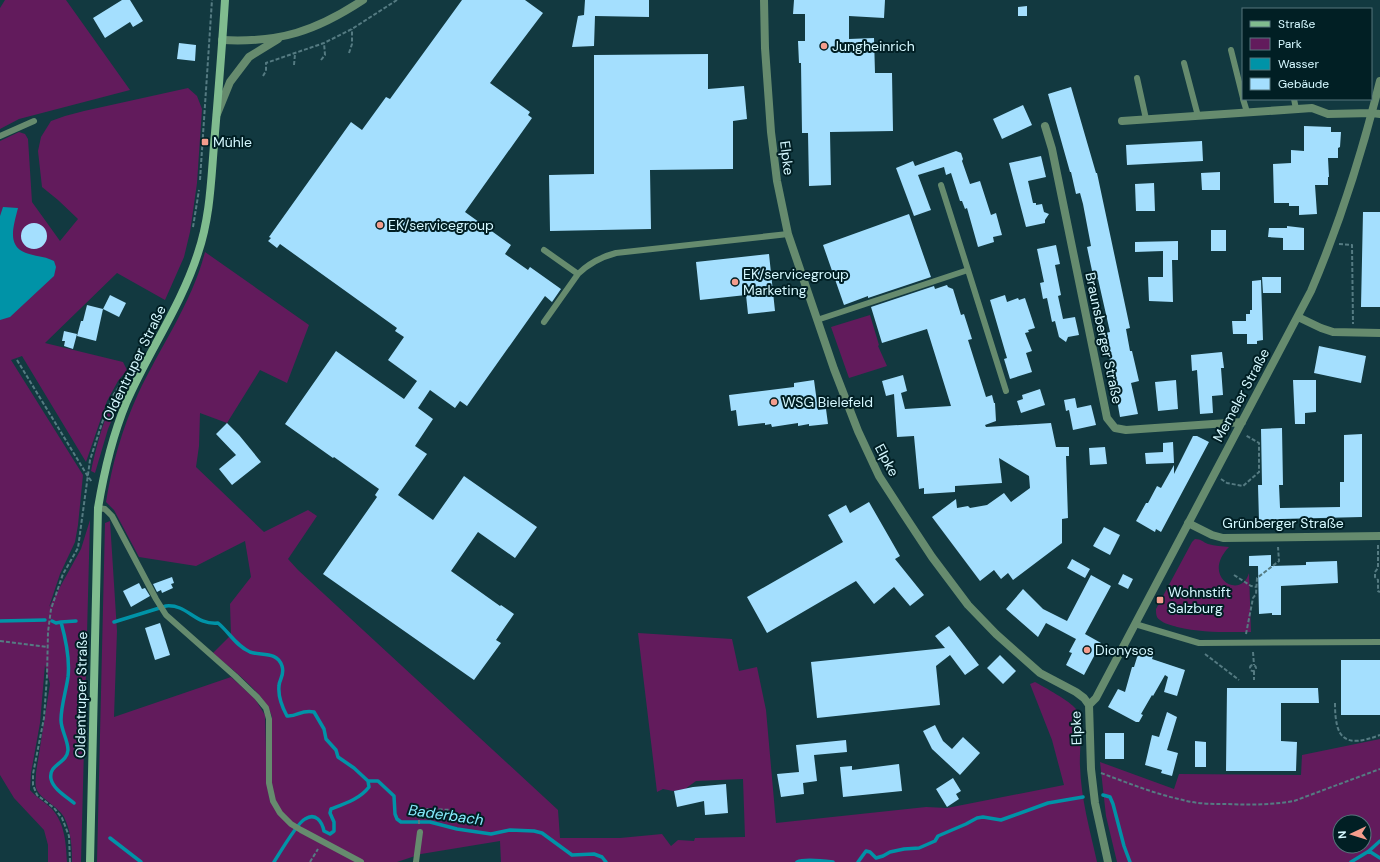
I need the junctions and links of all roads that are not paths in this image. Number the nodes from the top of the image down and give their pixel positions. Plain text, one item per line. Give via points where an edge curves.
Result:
1 (225, 0) edge
2 (364, 0) edge
3 (764, 0) edge
4 (284, 36) junction
5 (222, 40) junction
6 (1231, 50) dead end
7 (1184, 63) dead end
8 (1137, 78) dead end
9 (1380, 81) edge
10 (1242, 94) edge
11 (1244, 100) edge
12 (1294, 100) edge
13 (1296, 109) junction
14 (1247, 112) junction
15 (1376, 113) edge
16 (217, 115) junction
17 (1198, 116) junction
18 (1146, 119) junction
19 (34, 121) dead end
20 (1122, 122) dead end
21 (1044, 126) dead end
22 (0, 136) edge
23 (941, 184) dead end
24 (788, 234) junction
25 (544, 250) dead end
26 (968, 270) junction
27 (578, 274) junction
28 (1298, 317) junction
29 (817, 320) junction
30 (544, 322) dead end
31 (1380, 333) edge
32 (1006, 391) dead end
33 (1242, 422) junction
34 (98, 508) junction
35 (1188, 523) junction
36 (1379, 536) edge
37 (1135, 624) junction
38 (1380, 642) edge
39 (1089, 705) junction
40 (420, 832) dead end
41 (90, 862) edge
42 (361, 862) edge
43 (416, 862) edge
44 (1108, 862) edge

1 - 5 street, Oldentruper Straße
2 - 4 street via 322,24
3 - 24 street, Elpke via 771,132 777,181
4 - 5 street via 254,41
4 - 16 street via 249,57 230,82
5 - 16 street, Oldentruper Straße
6 - 10 lane
7 - 17 lane
8 - 18 lane
9 - 15 street, Memeler Straße
11 - 14 lane
12 - 13 lane
13 - 14 street
13 - 15 street via 1312,108 1328,114
14 - 17 street
15 - 28 street, Memeler Straße via 1339,222
16 - 34 street, Oldentruper Straße via 208,214 198,253 187,284 121,416 106,464
17 - 18 street
18 - 20 street
19 - 22 lane
21 - 33 street, Braunsberger Straße via 1052,149 1107,418 1115,428 1126,430
23 - 26 lane
24 - 27 lane via 616,253 594,261
24 - 29 street, Elpke
25 - 27 lane
26 - 29 lane
26 - 32 lane
27 - 30 lane
28 - 31 street via 1333,332
28 - 33 street, Memeler Straße
29 - 39 street, Elpke via 858,431 880,476 932,557 968,605 996,634 1040,673 1076,692
33 - 35 street, Memeler Straße
34 - 41 street, Oldentruper Straße
34 - 42 lane via 105,509 112,516 166,615 258,697 266,708 269,719 269,783 273,801 280,813 291,824
35 - 36 street, Grünberger Straße via 1223,538
35 - 37 street, Memeler Straße
37 - 38 lane via 1199,643
37 - 39 street, Memeler Straße via 1096,698
39 - 44 street, Elpke via 1090,769
40 - 43 lane

